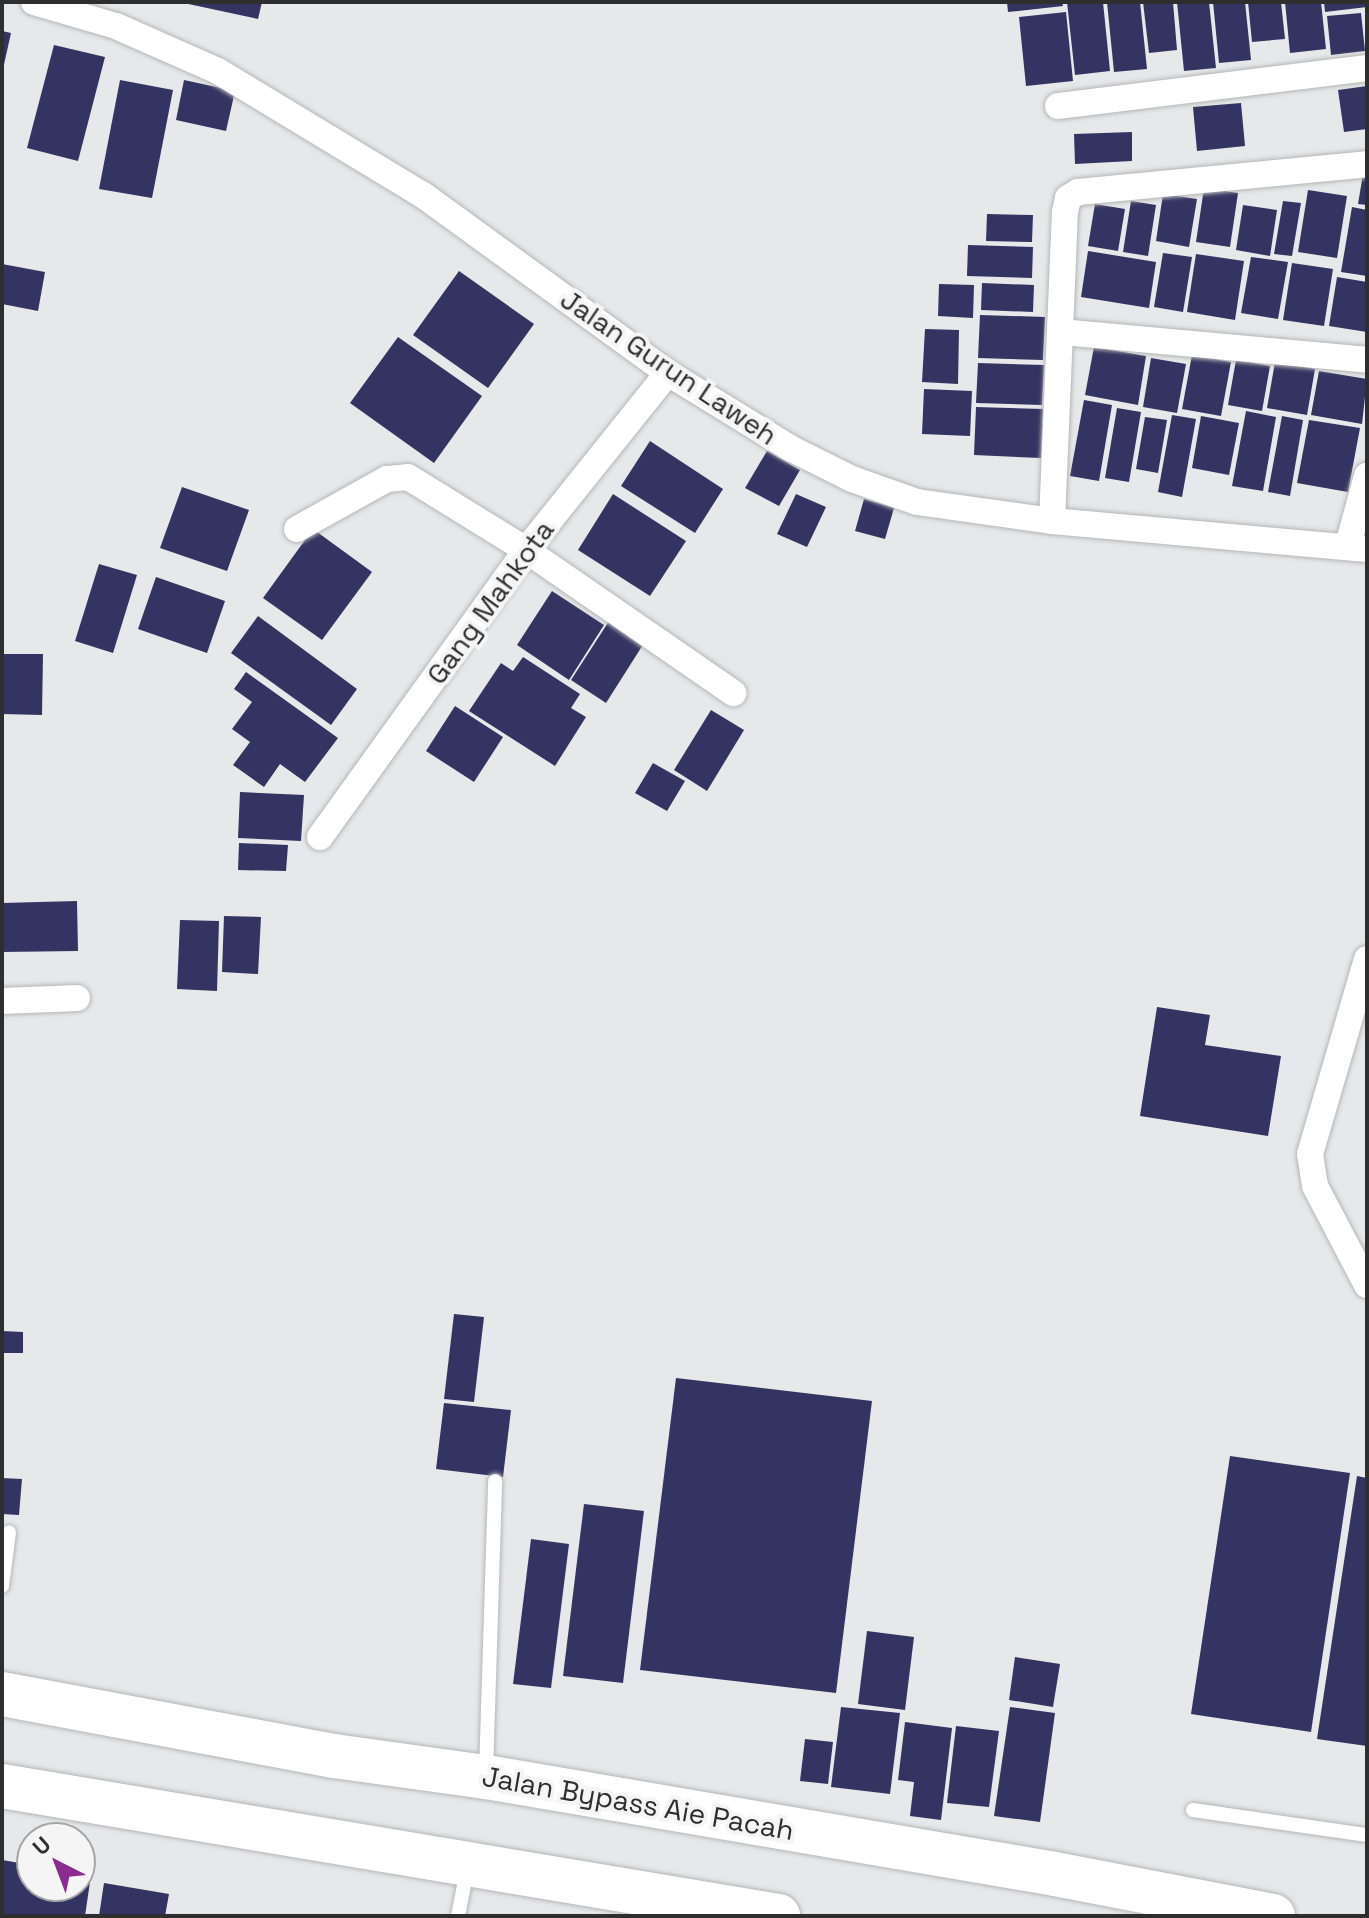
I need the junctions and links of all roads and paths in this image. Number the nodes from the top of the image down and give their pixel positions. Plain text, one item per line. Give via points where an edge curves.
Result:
1 (34, 2) edge
2 (1367, 68) edge
3 (1058, 106) dead end
4 (1367, 164) edge
5 (1062, 332) junction
6 (1367, 360) edge
7 (668, 373) junction
8 (1367, 476) edge
9 (1052, 521) junction
10 (297, 529) dead end
11 (1358, 547) edge
12 (526, 550) junction
13 (733, 693) dead end
14 (320, 837) dead end
15 (1367, 959) edge
16 (77, 998) dead end
17 (2, 1001) edge
18 (1367, 1285) edge
19 (495, 1481) dead end
20 (9, 1532) dead end
21 (2, 1586) edge
22 (2, 1694) edge
23 (486, 1777) junction
24 (2, 1786) edge
25 (1193, 1810) dead end
26 (1367, 1835) edge
27 (468, 1865) junction
28 (458, 1916) edge
29 (778, 1916) edge
30 (1273, 1916) edge

1 - 7 street, Jalan Gurun Laweh via 116,26 218,71 423,195
2 - 3 street
4 - 5 street via 1078,192 1068,198 1065,212
5 - 6 street
5 - 9 street
7 - 9 street, Jalan Gurun Laweh via 790,448 852,479 917,502
7 - 12 street, Gang Mahkota
8 - 11 street
9 - 11 street, Jalan Gurun Laweh
10 - 12 street via 398,476 420,482
12 - 13 street
12 - 14 street, Gang Mahkota
15 - 18 street via 1310,1154 1315,1186
16 - 17 street
19 - 23 lane
20 - 21 lane
22 - 23 highway, Jalan Bypass Aie Pacah via 334,1756
23 - 30 highway, Jalan Bypass Aie Pacah
24 - 27 highway
25 - 26 lane
27 - 28 lane
27 - 29 highway

